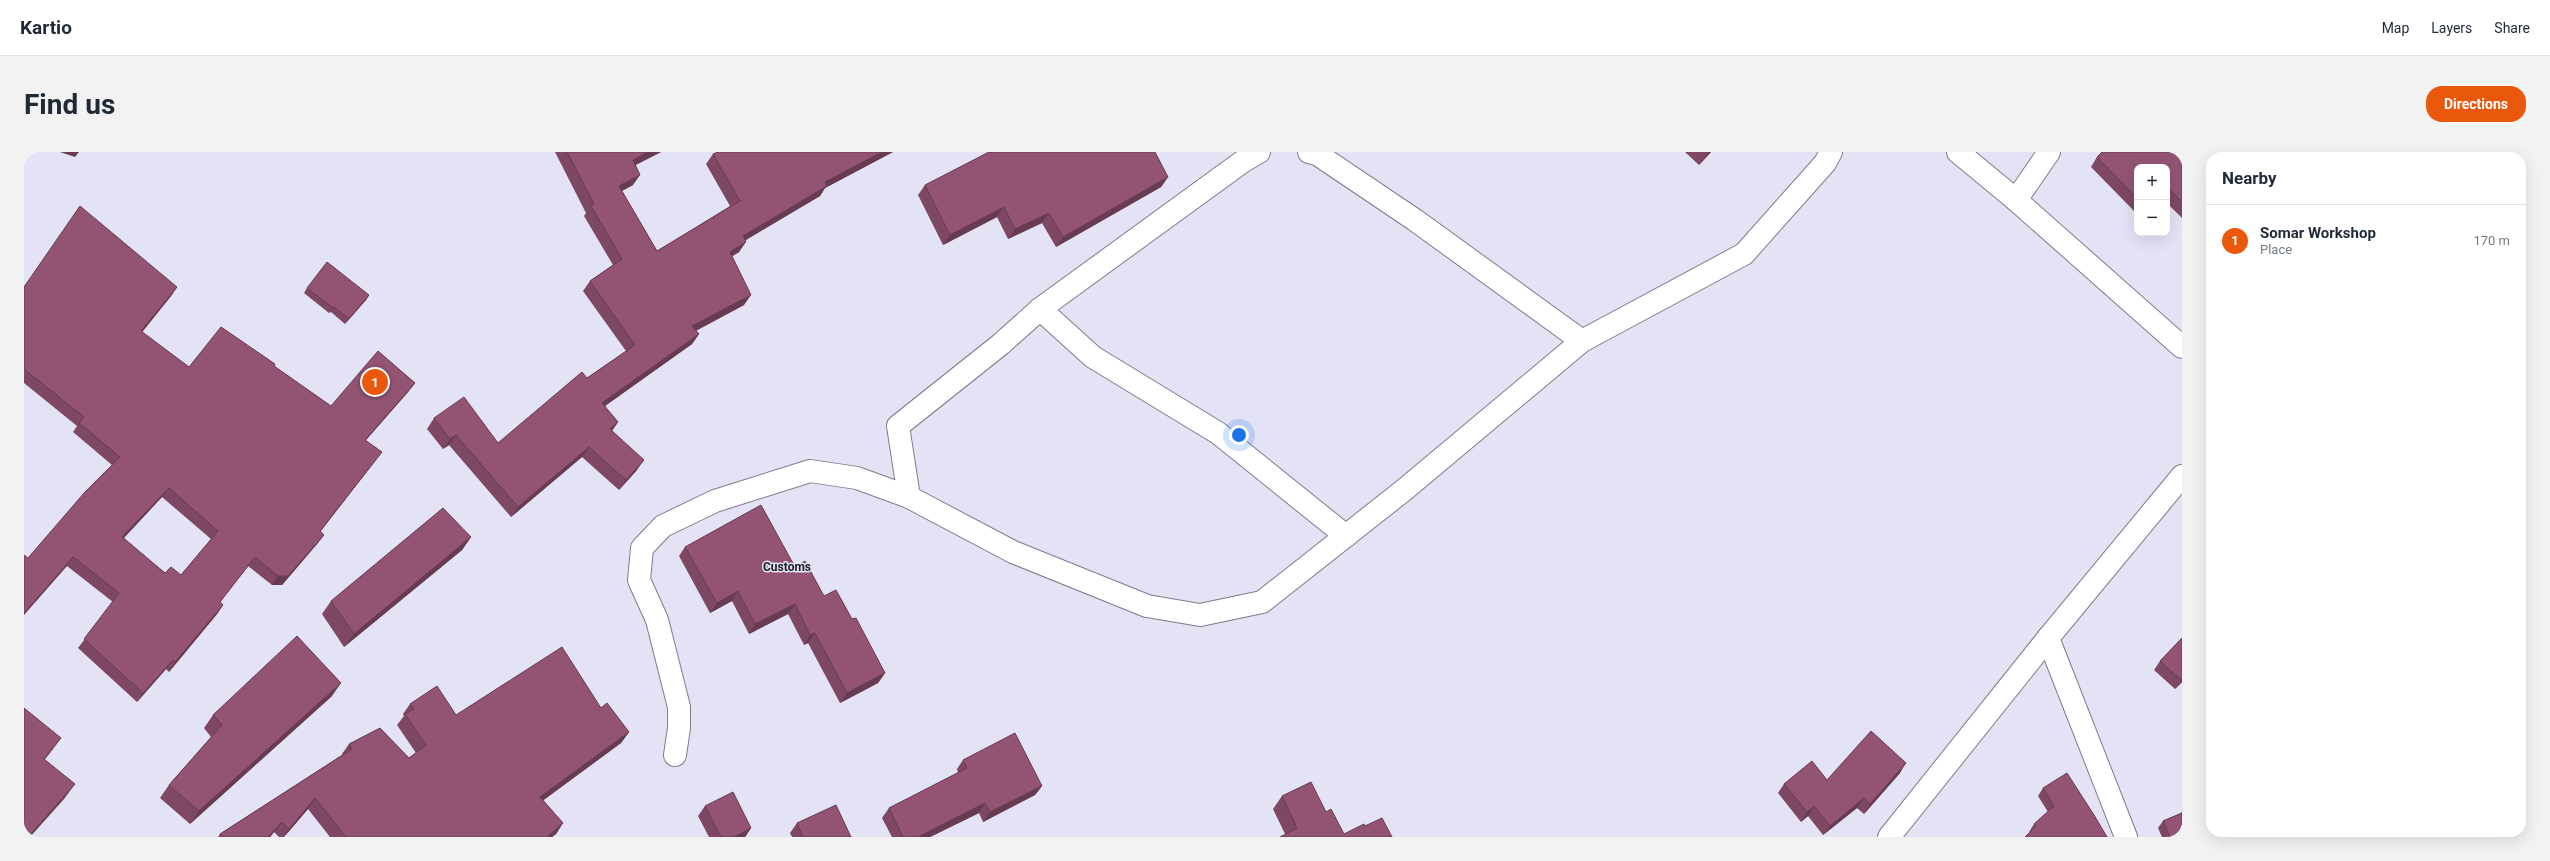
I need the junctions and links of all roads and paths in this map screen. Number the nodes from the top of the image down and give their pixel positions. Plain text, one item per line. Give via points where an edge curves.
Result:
1 (1259, 152) edge
2 (1309, 152) edge
3 (1831, 152) edge
4 (1958, 152) edge
5 (2049, 152) edge
6 (2016, 200) junction
7 (1040, 309) junction
8 (1582, 341) junction
9 (2182, 347) edge
10 (2182, 476) edge
11 (909, 497) junction
12 (1346, 536) junction
13 (2048, 638) junction
14 (675, 755) dead end
15 (1889, 837) edge
16 (2126, 837) edge

1 - 7 street
2 - 8 street via 1318,154 1415,220
3 - 8 street via 1825,163 1744,254
4 - 6 street
5 - 6 street
6 - 9 street
7 - 11 street via 1001,344 898,426
7 - 12 street via 1093,357 1218,433
8 - 12 street
10 - 13 street
11 - 12 street via 1021,555 1147,606 1200,615 1262,602
11 - 14 street via 857,478 810,472 714,501 663,526 642,548 639,580 657,620 679,707
13 - 15 street
13 - 16 street

